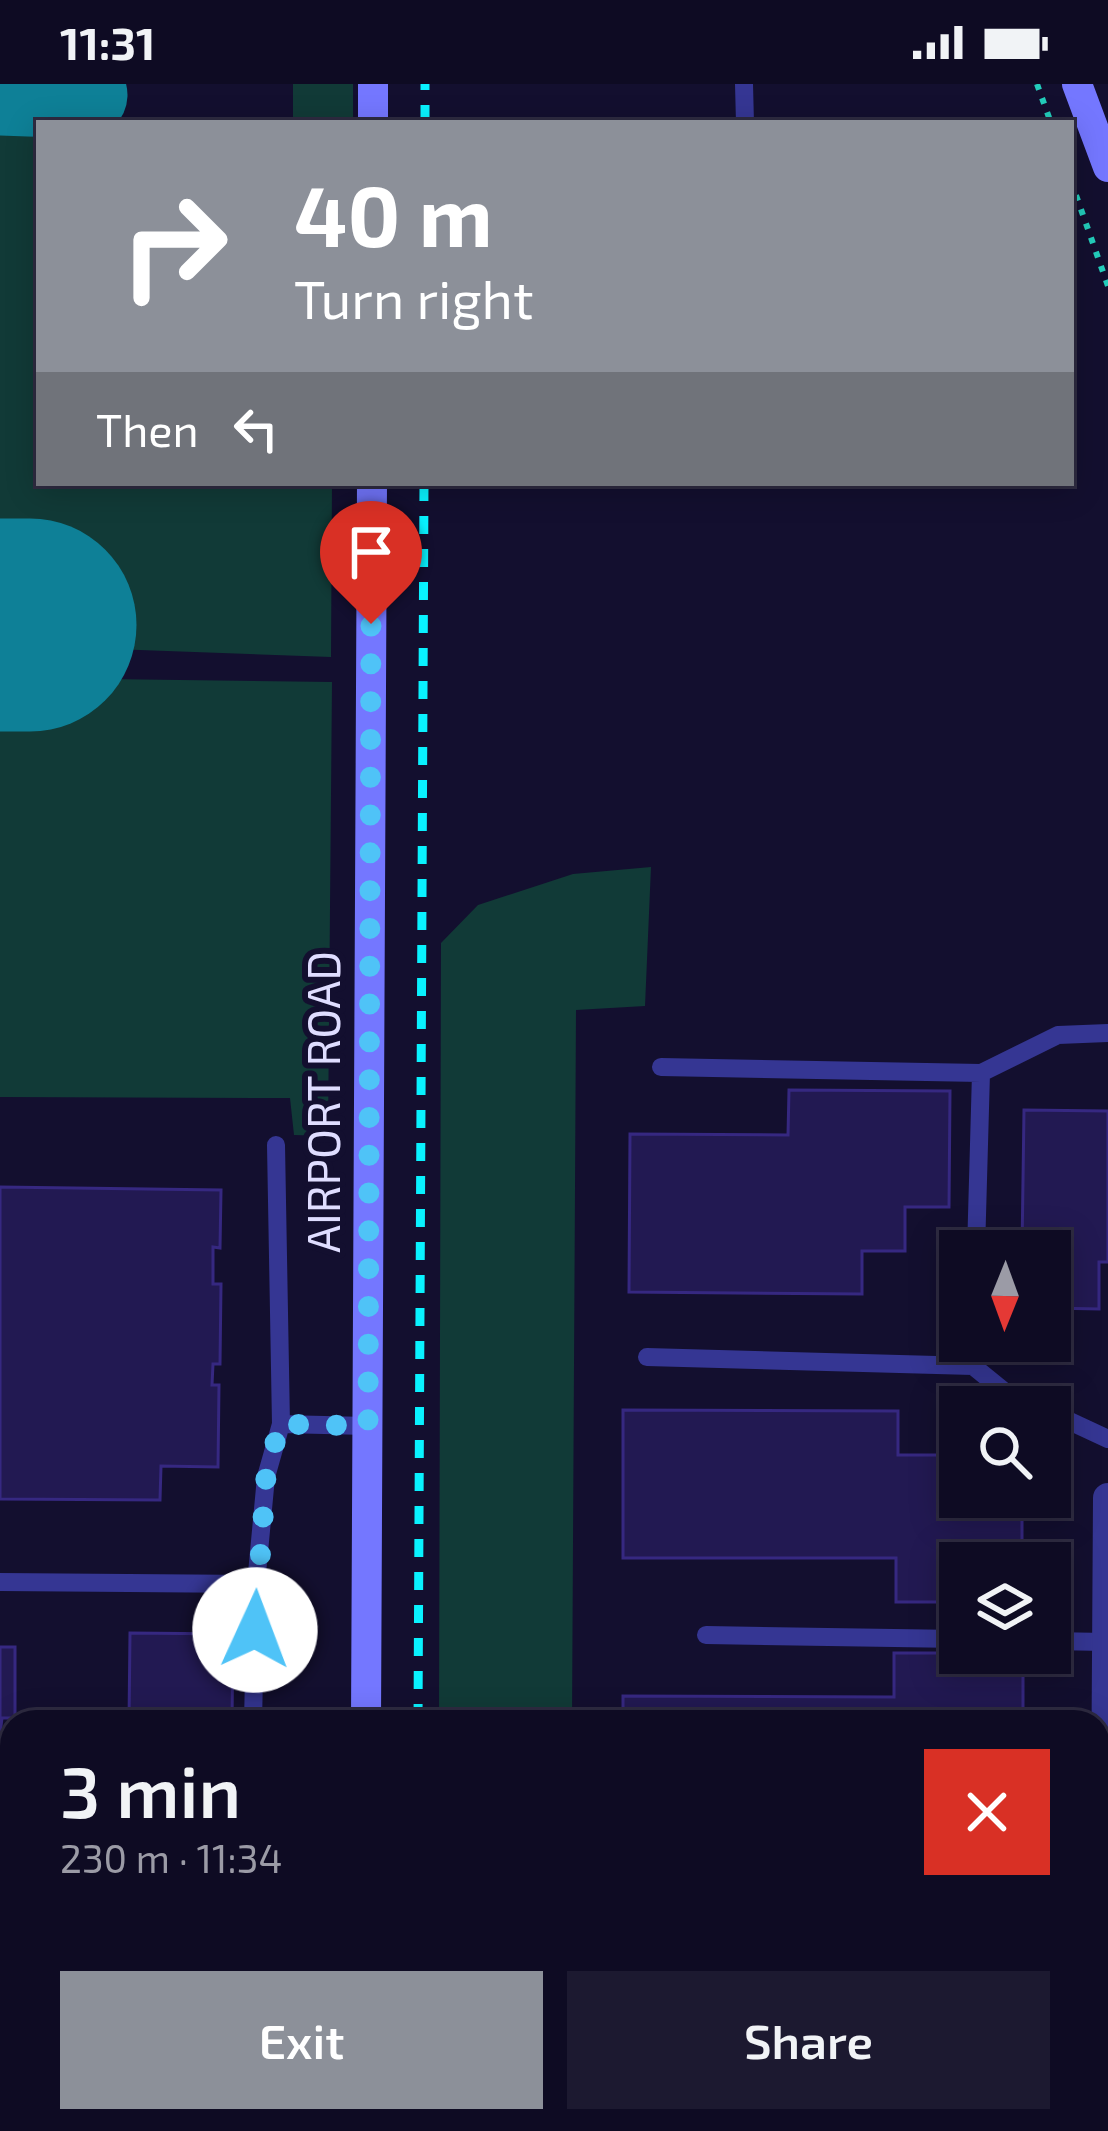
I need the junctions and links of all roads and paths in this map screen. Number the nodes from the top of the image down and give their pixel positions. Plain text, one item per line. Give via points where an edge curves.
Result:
1 (374, 84) edge
2 (745, 84) edge
3 (1037, 84) edge
4 (1077, 84) edge
5 (373, 120) edge
6 (745, 120) edge
7 (1050, 120) edge
8 (1108, 167) edge
9 (1074, 190) edge
10 (1108, 286) edge
11 (372, 486) edge
12 (1108, 1033) edge
13 (661, 1067) dead end
14 (981, 1073) junction
15 (276, 1145) dead end
16 (977, 1230) edge
17 (647, 1358) dead end
18 (973, 1362) edge
19 (973, 1366) junction
20 (998, 1386) edge
21 (1071, 1422) edge
22 (280, 1424) junction
23 (368, 1426) junction
24 (1108, 1439) edge
25 (1108, 1498) edge
26 (0, 1582) edge
27 (256, 1585) junction
28 (706, 1635) dead end
29 (939, 1639) edge
30 (1071, 1644) edge
31 (1107, 1650) edge
32 (253, 1710) edge
33 (367, 1710) edge
34 (1106, 1710) edge

1 - 5 street
2 - 6 lane
3 - 7 path
4 - 8 street
9 - 10 path
11 - 23 street, AIRPORT ROAD
12 - 14 lane via 1058,1035
13 - 14 lane
14 - 16 lane
15 - 22 lane
17 - 19 lane
18 - 19 lane
19 - 20 lane
21 - 24 lane
22 - 23 lane
22 - 27 lane via 266,1477
23 - 33 street, AIRPORT ROAD
25 - 31 street
26 - 27 lane
27 - 32 lane
28 - 29 lane
30 - 31 lane
31 - 34 street

